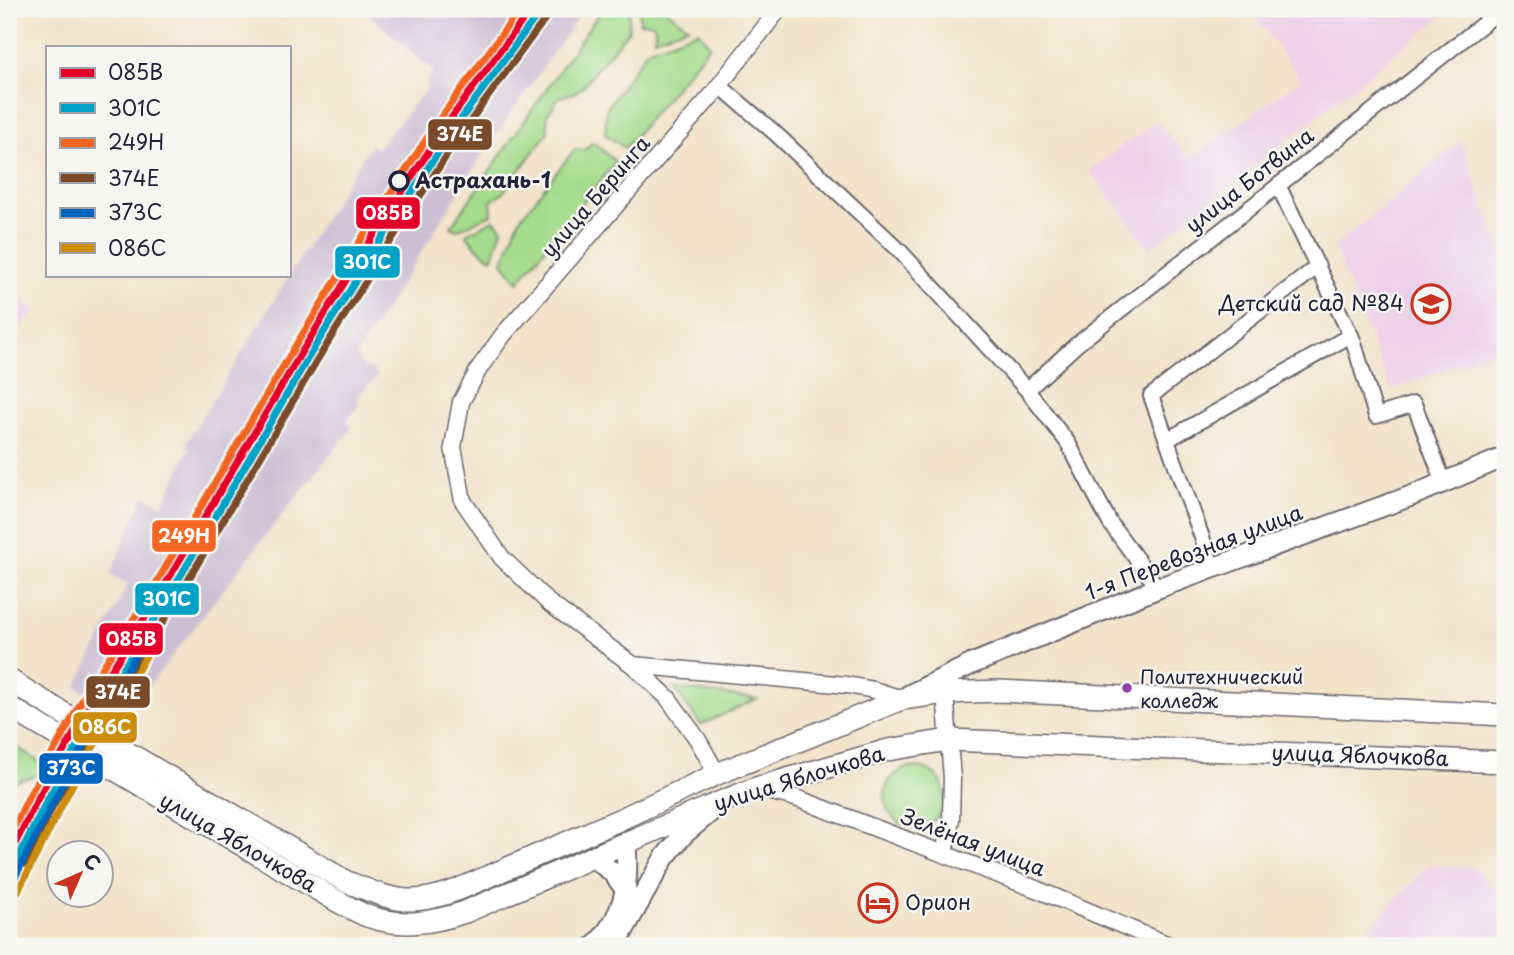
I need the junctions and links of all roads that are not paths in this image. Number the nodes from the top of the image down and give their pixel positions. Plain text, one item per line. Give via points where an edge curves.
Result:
1 (779, 9) edge
2 (1502, 9) edge
3 (720, 86) junction
4 (1278, 185) junction
5 (1318, 266) junction
6 (1351, 335) junction
7 (1027, 390) junction
8 (1167, 440) junction
9 (1505, 457) edge
10 (1444, 483) junction
11 (1213, 568) junction
12 (1158, 588) junction
13 (633, 665) junction
14 (9, 680) edge
15 (945, 693) junction
16 (902, 699) junction
17 (9, 707) edge
18 (1505, 715) edge
19 (948, 740) junction
20 (1505, 762) edge
21 (717, 774) junction
22 (756, 788) junction
23 (723, 801) junction
24 (626, 843) junction
25 (944, 854) junction
26 (593, 857) junction
27 (626, 890) junction
28 (595, 946) edge
29 (617, 946) edge
30 (1171, 946) edge

1 - 3 street, улица Беринга
2 - 4 street, улица Ботвина
3 - 7 street via 899,250
3 - 13 street, улица Беринга via 503,335 461,402 453,447 463,501 502,558 549,603
4 - 5 street
4 - 7 street, улица Ботвина via 1076,345
5 - 6 street
5 - 8 street via 1151,396
6 - 8 street
6 - 10 street via 1376,416 1414,404
7 - 12 street via 1068,443 1110,523
8 - 11 street
9 - 10 main road, 1-я Перевозная улица
10 - 11 main road, 1-я Перевозная улица
11 - 12 main road, 1-я Перевозная улица
12 - 16 main road, 1-я Перевозная улица via 972,664
13 - 16 street via 848,685
13 - 21 street, улица Беринга via 668,698
14 - 21 main road, улица Яблочкова via 347,882 404,901 433,899 457,890
15 - 16 main road, улица Яблочкова
15 - 18 main road, улица Яблочкова via 998,691
15 - 19 street
16 - 21 main road, улица Яблочкова
17 - 26 main road, улица Яблочкова via 368,916 403,924 436,921
19 - 20 main road, улица Яблочкова
19 - 22 main road, улица Яблочкова via 888,750
19 - 25 street via 951,820
22 - 23 main road, улица Яблочкова
22 - 25 street, Зелёная улица via 796,798
23 - 24 main road, улица Яблочкова
23 - 29 main road via 664,858
24 - 26 main road, улица Яблочкова
24 - 27 main road
25 - 30 street, Зелёная улица
26 - 27 main road
27 - 28 main road via 617,918

